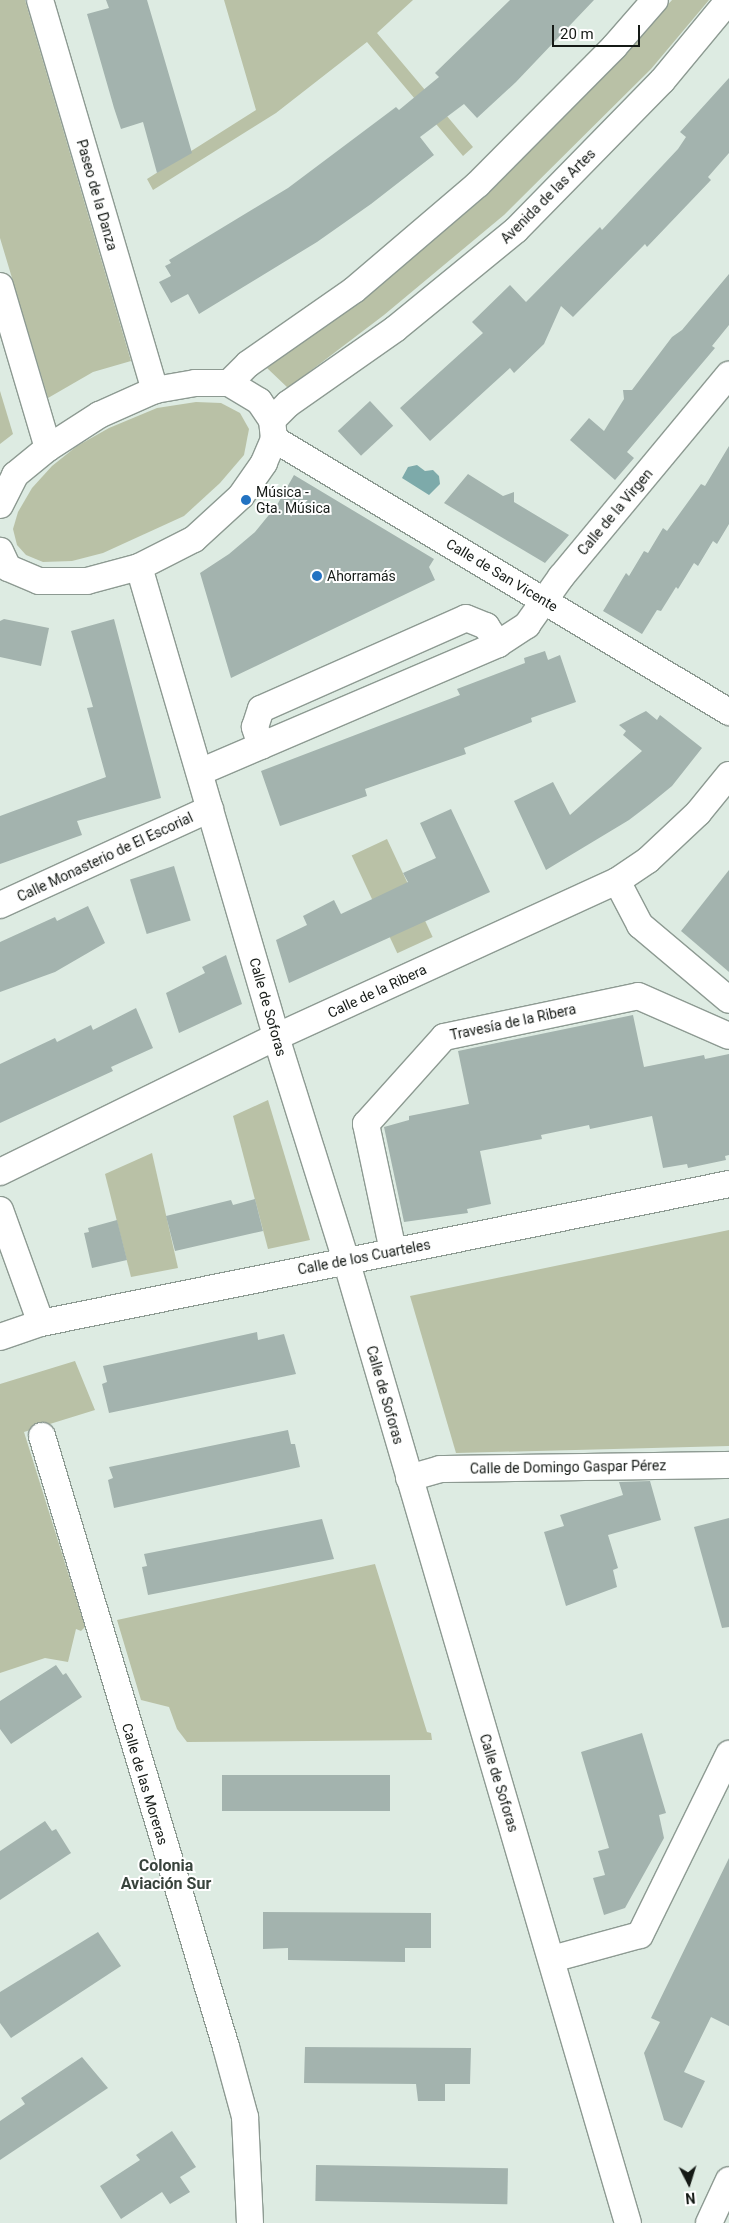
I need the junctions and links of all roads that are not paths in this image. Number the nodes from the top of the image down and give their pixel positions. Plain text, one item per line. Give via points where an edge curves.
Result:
1 (40, 0) edge
2 (655, 0) edge
3 (729, 0) edge
4 (0, 286) edge
5 (729, 375) edge
6 (229, 383) junction
7 (155, 390) junction
8 (273, 430) junction
9 (48, 448) junction
10 (0, 505) edge
11 (3, 563) edge
12 (139, 567) junction
13 (544, 600) junction
14 (498, 644) junction
15 (729, 712) edge
16 (261, 746) junction
17 (200, 772) junction
18 (729, 776) edge
19 (210, 809) junction
20 (617, 881) junction
21 (0, 905) edge
22 (729, 1000) edge
23 (729, 1036) edge
24 (276, 1038) junction
25 (0, 1172) edge
26 (729, 1184) edge
27 (0, 1210) edge
28 (393, 1251) junction
29 (346, 1260) junction
30 (41, 1323) junction
31 (0, 1337) edge
32 (42, 1436) dead end
33 (729, 1465) edge
34 (409, 1478) junction
35 (729, 1754) edge
36 (552, 1959) junction
37 (729, 2180) edge
38 (250, 2223) edge
39 (628, 2223) edge
40 (709, 2223) edge

1 - 7 street, Paseo de la Danza
2 - 6 street via 614,47 478,184 354,290 248,364
3 - 8 street, Avenida de las Artes via 662,81 516,230 395,330 288,404
4 - 9 street
5 - 13 street, Calle de la Virgen
6 - 7 street via 195,383
6 - 8 street via 259,401
7 - 9 street via 99,415
8 - 12 street via 264,463 241,496 194,539
8 - 13 street, Calle de San Vicente
9 - 10 street via 15,475
11 - 12 street via 38,581 87,581
12 - 17 street, Calle de Soforas
13 - 14 street, Calle de la Virgen via 527,625
13 - 15 street, Calle de San Vicente
14 - 16 street, Calle de la Virgen
14 - 16 street via 486,626 466,618 261,709 255,727
16 - 17 street, Calle de la Virgen
17 - 19 street, Calle de Soforas
18 - 20 street, Calle de la Ribera via 684,827 648,860
19 - 21 street, Calle Monasterio de El Escorial
19 - 24 street, Calle de Soforas
20 - 22 street via 640,925
20 - 24 street, Calle de la Ribera
23 - 28 street, Travesía de la Ribera via 638,996 444,1037 366,1124
24 - 25 street, Calle de la Ribera
24 - 29 street, Calle de Soforas
26 - 28 street, Calle de los Cuarteles
27 - 30 street
28 - 29 street, Calle de los Cuarteles
29 - 30 street, Calle de los Cuarteles
29 - 34 street, Calle de Soforas
30 - 31 street, Calle de los Cuarteles
32 - 38 street, Calle de las Moreras via 245,2117
33 - 34 street, Calle de Domingo Gaspar Pérez via 440,1469
34 - 36 street, Calle de Soforas
35 - 36 street via 640,1935
36 - 39 street, Calle de Soforas
37 - 40 street

